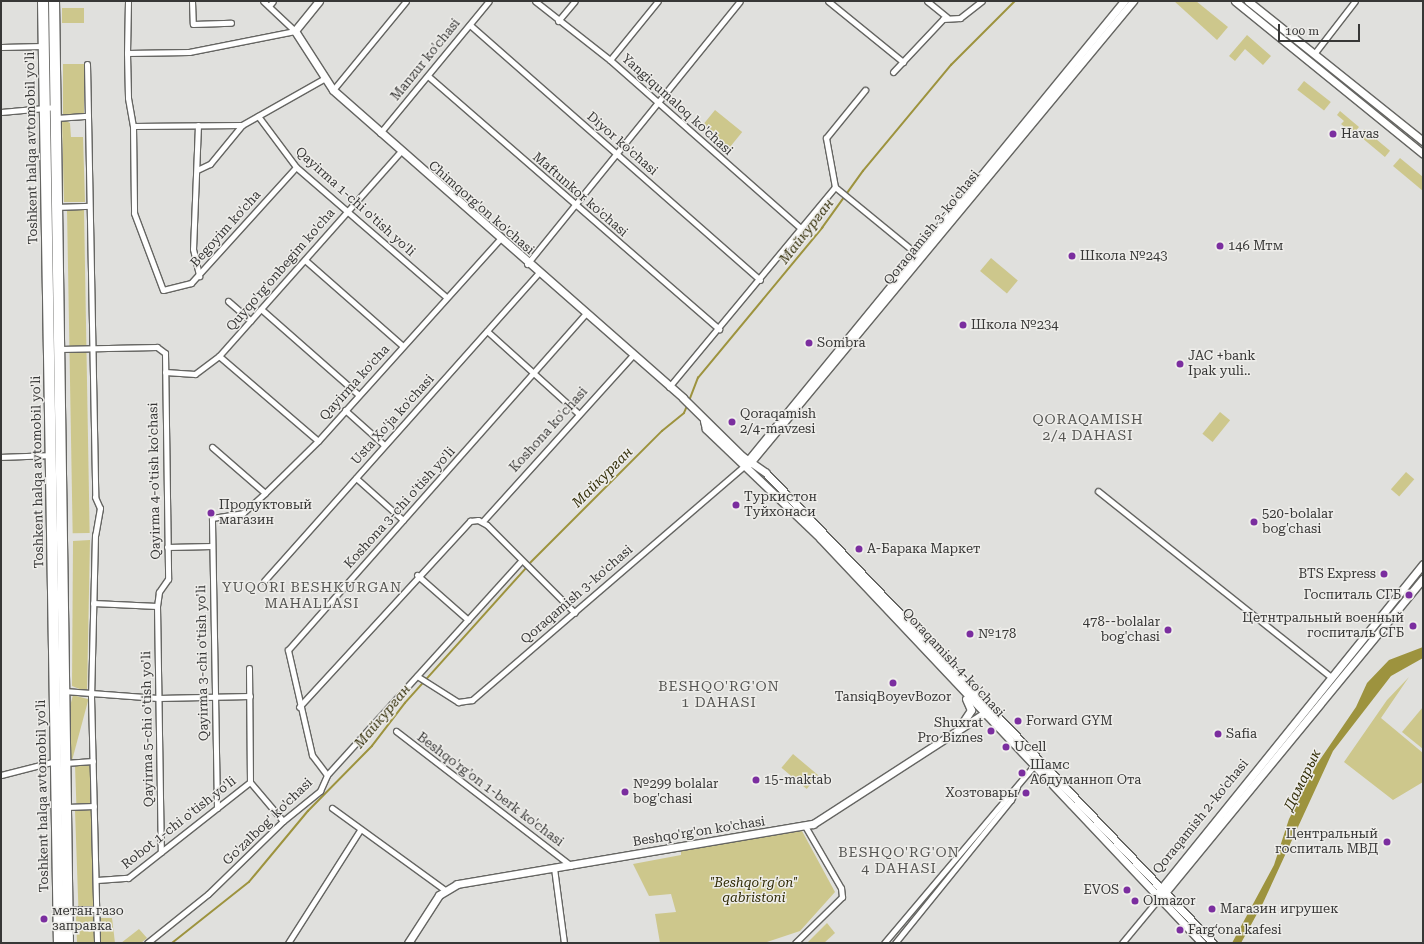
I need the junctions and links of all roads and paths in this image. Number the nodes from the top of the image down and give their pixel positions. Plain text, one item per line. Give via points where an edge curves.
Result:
1 (43, 1) edge
2 (54, 1) edge
3 (128, 1) edge
4 (192, 1) edge
5 (263, 1) edge
6 (273, 1) edge
7 (319, 1) edge
8 (406, 1) edge
9 (489, 1) edge
10 (535, 1) edge
11 (575, 1) edge
12 (658, 1) edge
13 (740, 1) edge
14 (828, 1) edge
15 (927, 1) edge
16 (982, 1) edge
17 (1124, 1) edge
18 (1133, 1) edge
19 (1235, 1) edge
20 (1248, 1) edge
21 (1355, 1) edge
22 (269, 6) junction
23 (947, 17) junction
24 (558, 21) junction
25 (231, 22) dead end
26 (470, 25) junction
27 (295, 31) junction
28 (43, 46) junction
29 (1, 47) edge
30 (127, 53) junction
31 (1314, 54) junction
32 (610, 60) junction
33 (903, 62) junction
34 (87, 64) dead end
35 (893, 72) dead end
36 (428, 76) junction
37 (325, 78) junction
38 (333, 90) junction
39 (865, 90) dead end
40 (659, 105) junction
41 (45, 107) junction
42 (56, 107) junction
43 (1, 112) edge
44 (88, 116) junction
45 (258, 116) junction
46 (56, 118) junction
47 (242, 125) junction
48 (133, 126) junction
49 (198, 126) junction
50 (380, 134) junction
51 (1423, 141) edge
52 (400, 152) junction
53 (1423, 154) edge
54 (617, 155) junction
55 (296, 167) junction
56 (197, 170) junction
57 (835, 187) junction
58 (89, 206) junction
59 (575, 206) junction
60 (57, 207) junction
61 (346, 212) junction
62 (802, 229) junction
63 (499, 240) junction
64 (920, 256) junction
65 (305, 260) junction
66 (527, 264) junction
67 (538, 273) junction
68 (199, 276) junction
69 (760, 280) junction
70 (446, 297) junction
71 (228, 301) dead end
72 (261, 309) junction
73 (584, 315) junction
74 (251, 321) junction
75 (719, 330) junction
76 (487, 331) junction
77 (403, 346) junction
78 (92, 347) junction
79 (59, 349) junction
80 (219, 356) junction
81 (632, 356) junction
82 (165, 372) junction
83 (535, 374) junction
84 (669, 386) junction
85 (359, 395) junction
86 (345, 410) junction
87 (579, 414) junction
88 (704, 421) joint
89 (318, 441) junction
90 (384, 445) junction
91 (212, 447) dead end
92 (51, 455) junction
93 (1, 457) edge
94 (748, 462) junction
95 (356, 478) junction
96 (1098, 491) dead end
97 (265, 493) junction
98 (212, 518) joint
99 (403, 520) junction
100 (483, 522) junction
101 (212, 546) junction
102 (167, 547) junction
103 (520, 562) junction
104 (1423, 564) edge
105 (417, 575) junction
106 (1423, 578) edge
107 (264, 581) dead end
108 (94, 603) junction
109 (157, 606) junction
110 (575, 613) junction
111 (468, 620) junction
112 (1348, 656) junction
113 (1355, 661) junction
114 (249, 668) dead end
115 (952, 674) junction
116 (417, 676) junction
117 (1331, 677) junction
118 (957, 684) junction
119 (64, 691) junction
120 (91, 696) junction
121 (215, 696) junction
122 (250, 696) junction
123 (158, 698) junction
124 (59, 704) junction
125 (299, 707) junction
126 (988, 712) junction
127 (396, 731) dead end
128 (951, 736) junction
129 (92, 761) junction
130 (60, 762) junction
131 (1036, 763) junction
132 (1, 774) edge
133 (327, 775) junction
134 (250, 782) junction
135 (1018, 784) junction
136 (94, 806) junction
137 (66, 807) junction
138 (217, 808) junction
139 (332, 808) dead end
140 (283, 821) junction
141 (805, 826) junction
142 (360, 830) junction
143 (161, 852) junction
144 (571, 866) junction
145 (554, 868) junction
146 (97, 880) junction
147 (1160, 887) junction
148 (445, 890) junction
149 (1163, 895) junction
150 (67, 909) junction
151 (96, 909) junction
152 (908, 914) junction
153 (914, 919) junction
154 (63, 927) junction
155 (58, 943) edge
156 (68, 943) edge
157 (97, 943) edge
158 (147, 943) edge
159 (288, 943) edge
160 (408, 943) edge
161 (564, 943) edge
162 (795, 943) edge
163 (884, 943) edge
164 (895, 943) edge
165 (1122, 943) edge
166 (1202, 943) edge
167 (1213, 943) edge

1 - 28 highway, Toshkent halqa avtomobil yo'li
2 - 42 highway, Toshkent halqa avtomobil yo'li
3 - 30 street
4 - 25 street via 192,24
5 - 22 street
6 - 22 street
7 - 27 main road
8 - 38 street
9 - 26 street, Manzur ko'chasi
10 - 24 street, Yangiqumaloq ko'chasi
11 - 24 street
12 - 32 street
13 - 40 street
14 - 33 street
15 - 23 street
16 - 23 street via 960,18
17 - 64 main road, Qoraqamish 3-ko'chasi
18 - 64 main road, Qoraqamish 3-ko'chasi
19 - 53 main road
20 - 31 main road
21 - 31 street
22 - 27 street
23 - 33 street
24 - 32 street, Yangiqumaloq ko'chasi
26 - 36 street, Manzur ko'chasi
26 - 54 street, Diyor ko'chasi
27 - 30 street via 189,52
27 - 37 main road, Chimqorg'on ko'chasi
28 - 29 street
28 - 41 highway, Toshkent halqa avtomobil yo'li
30 - 48 street via 128,98
31 - 51 main road
32 - 40 street, Yangiqumaloq ko'chasi
33 - 35 street
34 - 44 street
36 - 50 street, Manzur ko'chasi
36 - 59 street, Maftunkor ko'chasi
37 - 38 main road, Chimqorg'on ko'chasi
37 - 45 street
38 - 50 main road, Chimqorg'on ko'chasi
39 - 57 street via 826,138
40 - 54 street
40 - 62 street, Yangiqumaloq ko'chasi
41 - 42 street
41 - 43 street
41 - 92 highway, Toshkent halqa avtomobil yo'li
42 - 46 highway, Toshkent halqa avtomobil yo'li
44 - 46 street
44 - 58 street
45 - 47 street
45 - 55 street, Qayirma 1-chi o'tish yo'li
46 - 60 highway, Toshkent halqa avtomobil yo'li
47 - 49 street
47 - 56 street via 210,164
48 - 49 street
48 - 68 street, Begoyim ko'cha via 134,213 163,290 191,284
49 - 56 street
50 - 52 main road, Chimqorg'on ko'chasi
52 - 61 street, Quyqo'rg'onbegim ko'cha
52 - 63 main road, Chimqorg'on ko'chasi
54 - 59 street
54 - 69 street, Diyor ko'chasi
55 - 61 street, Qayirma 1-chi o'tish yo'li
55 - 68 street, Begoyim ko'cha
56 - 68 street via 193,249
57 - 62 street
57 - 64 street
58 - 60 street
58 - 78 street
59 - 66 street
59 - 75 street, Maftunkor ko'chasi
60 - 79 highway, Toshkent halqa avtomobil yo'li
61 - 65 street, Quyqo'rg'onbegim ko'cha
61 - 70 street, Qayirma 1-chi o'tish yo'li
62 - 69 street
63 - 66 main road, Chimqorg'on ko'chasi
63 - 70 street, Qayirma ko'cha
64 - 94 main road, Qoraqamish 3-ko'chasi
65 - 72 street, Quyqo'rg'onbegim ko'cha
65 - 77 street
66 - 67 main road, Chimqorg'on ko'chasi
67 - 73 main road, Chimqorg'on ko'chasi
67 - 76 street, Usta Xo'ja ko'chasi
69 - 75 street
70 - 77 street, Qayirma ko'cha
71 - 74 street
72 - 74 street, Quyqo'rg'onbegim ko'cha
72 - 85 street
73 - 81 main road, Chimqorg'on ko'chasi
73 - 83 street, Koshona 3-chi o'tish yo'li
74 - 80 street, Quyqo'rg'onbegim ko'cha
75 - 84 street
76 - 83 street
76 - 90 street, Usta Xo'ja ko'chasi
77 - 85 street, Qayirma ko'cha
78 - 79 street
78 - 82 street, Qayirma 4-o'tish ko'chasi via 158,347 165,353
78 - 108 street via 95,497 100,508 95,535
79 - 119 highway, Toshkent halqa avtomobil yo'li
80 - 82 street, Quyqo'rg'onbegim ko'cha via 195,374
80 - 89 street
81 - 84 main road, Chimqorg'on ko'chasi
81 - 87 street, Koshona ko'chasi
82 - 102 street, Qayirma 4-o'tish ko'chasi
83 - 87 street
83 - 99 street, Koshona 3-chi o'tish yo'li
84 - 88 main road, Chimqorg'on ko'chasi
85 - 86 street, Qayirma ko'cha
86 - 89 street, Qayirma ko'cha
86 - 90 street
87 - 100 street, Koshona ko'chasi
88 - 94 main road, Qoraqamish 4-ko'chasi via 706,429
89 - 97 street, Qayirma ko'cha
90 - 95 street, Usta Xo'ja ko'chasi
91 - 97 street
92 - 93 street
92 - 124 highway, Toshkent halqa avtomobil yo'li
94 - 110 street, Qoraqamish 3-ko'chasi
94 - 115 main road, Qoraqamish 4-ko'chasi via 766,473
95 - 99 street
95 - 107 street, Usta Xo'ja ko'chasi
96 - 117 street
97 - 98 street, Qayirma ko'cha via 243,513
98 - 101 street, Qayirma 3-chi o'tish yo'li
99 - 125 street, Koshona 3-chi o'tish yo'li via 288,650
100 - 103 street via 518,554
100 - 105 street via 465,524
101 - 102 street
101 - 121 street, Qayirma 3-chi o'tish yo'li
102 - 109 street, Qayirma 4-o'tish ko'chasi via 168,579 159,592
103 - 110 street
103 - 111 street, Go'zalbog' ko'chasi
104 - 112 main road, Qoraqamish 2-ko'chasi
105 - 111 street
105 - 125 street
106 - 113 main road, Qoraqamish 2-ko'chasi
108 - 109 street
108 - 120 street
109 - 123 street, Qayirma 5-chi o'tish yo'li
110 - 116 street, Qoraqamish 3-ko'chasi via 472,700 458,702
111 - 116 street, Go'zalbog' ko'chasi
112 - 113 main road
112 - 117 main road, Qoraqamish 2-ko'chasi
113 - 149 main road, Qoraqamish 2-ko'chasi
114 - 122 street
115 - 118 main road, Qoraqamish 4-ko'chasi
115 - 126 main road, Qoraqamish 4-ko'chasi
116 - 133 street, Go'zalbog' ko'chasi
117 - 147 main road, Qoraqamish 2-ko'chasi
118 - 126 main road, Qoraqamish 4-ko'chasi
118 - 128 main road via 971,710
119 - 120 street
119 - 124 highway, Toshkent halqa avtomobil yo'li
120 - 123 street
120 - 129 street
121 - 122 street
121 - 123 street
121 - 138 street, Qayirma 3-chi o'tish yo'li
122 - 134 street
123 - 143 street, Qayirma 5-chi o'tish yo'li
124 - 130 highway, Toshkent halqa avtomobil yo'li
125 - 133 street, Koshona 3-chi o'tish yo'li via 312,755
126 - 128 main road, Beshqo'rg'on ko'chasi
126 - 131 main road, Qoraqamish 4-ko'chasi
127 - 144 street, Beshqo'rg'on 1-berk ko'chasi
128 - 141 main road, Beshqo'rg'on ko'chasi via 898,772 813,824
129 - 130 street
129 - 136 street
130 - 132 street
130 - 137 highway, Toshkent halqa avtomobil yo'li
130 - 154 highway, Toshkent halqa avtomobil yo'li
131 - 135 street
131 - 147 main road, Qoraqamish 4-ko'chasi
131 - 149 main road, Qoraqamish 4-ko'chasi
133 - 140 street, Go'zalbog' ko'chasi via 320,791
134 - 138 street, Robot 1-chi o'tish yo'li
134 - 140 street
135 - 152 street
135 - 153 street via 1011,800
136 - 137 street
136 - 146 street
137 - 150 highway, Toshkent halqa avtomobil yo'li
138 - 143 street, Robot 1-chi o'tish yo'li
139 - 142 street
140 - 158 street, Go'zalbog' ko'chasi via 208,894
141 - 144 main road, Beshqo'rg'on ko'chasi
141 - 162 street via 841,888 842,897
142 - 148 street
142 - 159 street
143 - 146 street, Robot 1-chi o'tish yo'li via 128,878
144 - 145 main road, Beshqo'rg'on ko'chasi
145 - 148 main road, Beshqo'rg'on ko'chasi via 457,884
145 - 161 street
146 - 151 street
147 - 149 main road, Qoraqamish 4-ko'chasi
148 - 160 main road
149 - 165 street
149 - 166 main road
149 - 167 main road
150 - 151 street
150 - 154 highway, Toshkent halqa avtomobil yo'li
151 - 157 street
152 - 153 street
152 - 163 street
153 - 164 street
154 - 155 highway, Toshkent halqa avtomobil yo'li
154 - 156 highway, Toshkent halqa avtomobil yo'li

